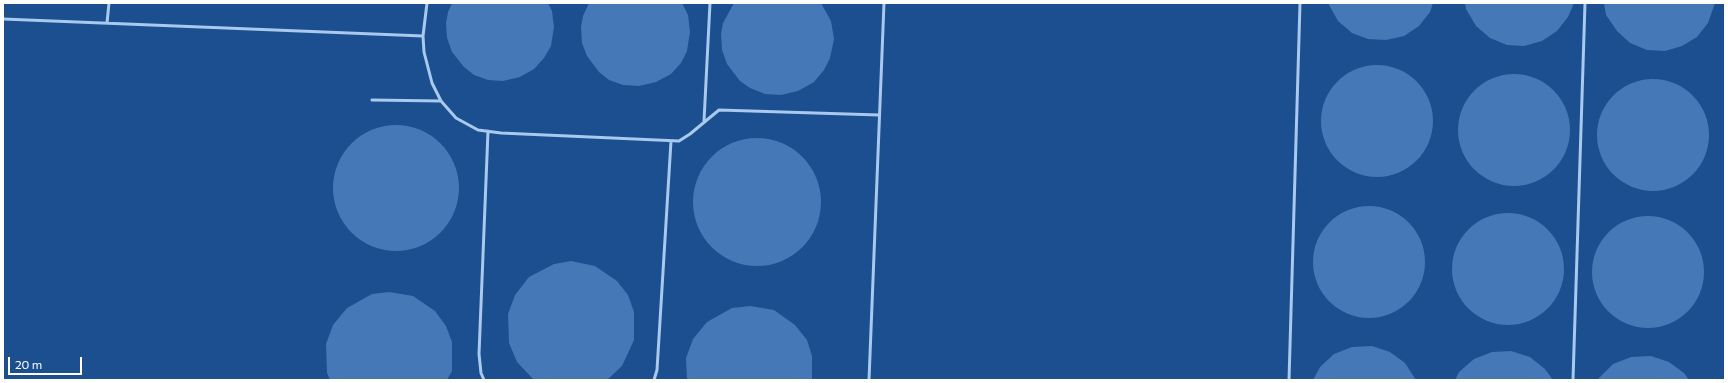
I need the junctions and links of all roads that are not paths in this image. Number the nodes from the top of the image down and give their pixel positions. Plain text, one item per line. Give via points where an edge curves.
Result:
1 (109, 3) edge
2 (426, 3) edge
3 (710, 3) edge
4 (884, 3) edge
5 (1300, 3) edge
6 (1585, 3) edge
7 (3, 19) edge
8 (108, 23) junction
9 (423, 36) junction
10 (372, 100) dead end
11 (441, 101) junction
12 (879, 115) junction
13 (704, 121) junction
14 (488, 131) junction
15 (671, 141) junction
16 (484, 380) edge
17 (654, 380) edge
18 (869, 380) edge
19 (1289, 380) edge
20 (1573, 380) edge

1 - 8 lane
2 - 9 lane
3 - 13 lane
4 - 12 lane
5 - 19 lane
6 - 20 lane
7 - 8 lane
8 - 9 lane
9 - 11 lane via 424,52 432,82
10 - 11 lane
11 - 14 lane via 456,118 478,130
12 - 13 lane via 720,110
12 - 18 lane
13 - 15 lane via 679,141
14 - 15 lane
14 - 16 lane via 479,354
15 - 17 lane via 657,370

